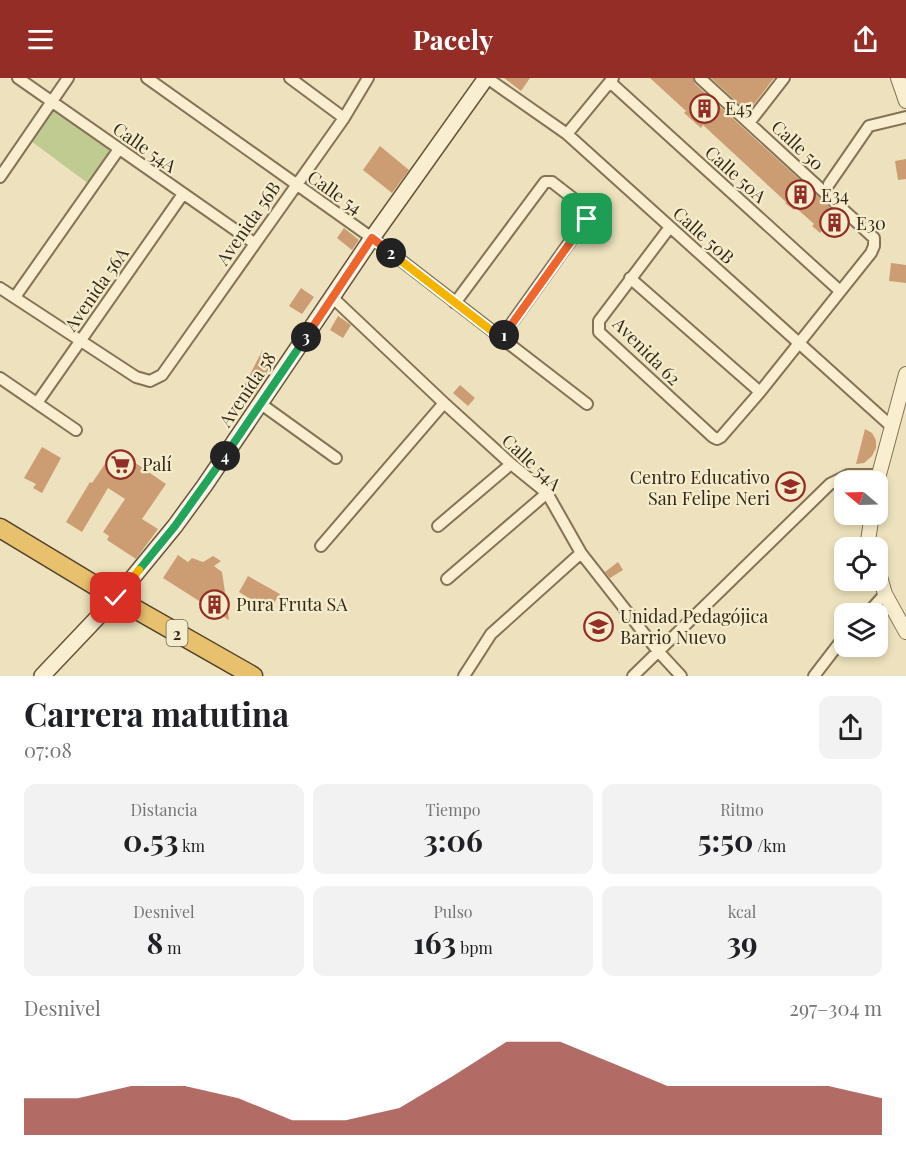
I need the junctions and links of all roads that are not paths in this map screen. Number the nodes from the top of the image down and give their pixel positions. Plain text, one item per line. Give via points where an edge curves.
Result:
1 (18, 78) edge
2 (68, 78) edge
3 (147, 78) edge
4 (290, 78) edge
5 (368, 78) edge
6 (487, 78) edge
7 (700, 78) edge
8 (784, 78) edge
9 (898, 78) edge
10 (611, 80) edge
11 (162, 82) edge
12 (906, 101) edge
13 (52, 102) junction
14 (906, 117) edge
15 (344, 118) junction
16 (749, 123) junction
17 (567, 134) junction
18 (119, 149) junction
19 (0, 177) edge
20 (296, 184) junction
21 (829, 184) dead end
22 (183, 194) junction
23 (670, 227) junction
24 (372, 238) junction
25 (874, 238) joint
26 (254, 243) junction
27 (630, 278) junction
28 (0, 288) edge
29 (840, 291) junction
30 (15, 297) junction
31 (332, 297) junction
32 (455, 303) junction
33 (501, 338) junction
34 (80, 340) junction
35 (798, 342) junction
36 (906, 374) edge
37 (0, 378) edge
38 (760, 392) junction
39 (37, 403) junction
40 (444, 403) junction
41 (261, 404) junction
42 (587, 404) dead end
43 (891, 426) junction
44 (76, 430) dead end
45 (336, 458) dead end
46 (511, 464) junction
47 (880, 471) edge
48 (834, 482) edge
49 (547, 494) junction
50 (438, 526) dead end
51 (0, 528) edge
52 (321, 546) dead end
53 (581, 553) junction
54 (447, 579) dead end
55 (884, 591) edge
56 (885, 594) junction
57 (116, 598) junction
58 (877, 603) edge
59 (906, 632) edge
60 (657, 650) junction
61 (834, 651) edge
62 (242, 673) edge
63 (42, 676) edge
64 (464, 676) edge
65 (633, 676) edge
66 (681, 676) edge
67 (814, 676) edge

1 - 13 street, Calle 54A
2 - 13 street
3 - 11 street, Calle 54
4 - 15 street
5 - 15 street, Avenida 56B
6 - 17 street, Calle 50B
6 - 24 main road, Avenida 58
7 - 16 street, Calle 50
8 - 16 street
9 - 12 street
10 - 17 street
10 - 29 street, Calle 50A
11 - 20 street, Calle 54
13 - 18 street, Calle 54A
13 - 19 street
14 - 21 street via 869,126
15 - 20 street, Avenida 56B
16 - 25 street, Calle 50
17 - 23 street, Calle 50B
18 - 22 street, Calle 54A
18 - 30 street
20 - 24 street, Calle 54
20 - 26 street, Avenida 56B
22 - 26 street, Calle 54A
22 - 34 street, Avenida 56A
23 - 27 street, Avenida 62
23 - 35 street, Calle 50B
24 - 31 main road, Avenida 58
24 - 32 street, Calle 54
25 - 29 street, Avenida 62 via 871,253
26 - 34 street, Avenida 56B via 162,375 150,381 136,377
27 - 38 street
27 - 38 street, Avenida 62 via 599,321 600,332 713,437 721,437
28 - 30 street
29 - 35 street, Avenida 62
30 - 34 street
31 - 40 street, Calle 54A
31 - 41 main road, Avenida 58
32 - 33 street, Calle 54
32 - 33 street via 545,182 552,182 590,214
33 - 42 street, Calle 54
34 - 39 street, Avenida 56A
35 - 38 street, Avenida 62
35 - 43 street, Calle 50B
36 - 43 street
37 - 39 street
39 - 44 street
40 - 46 street, Calle 54A
40 - 52 street
41 - 45 street
41 - 57 main road, Avenida 58 via 175,526
43 - 47 street
46 - 49 street, Calle 54A
46 - 50 street
48 - 60 street
49 - 53 street, Calle 54A
49 - 54 street
51 - 57 highway, 2
53 - 60 street, Calle 54A
53 - 64 street via 491,634
55 - 56 street
56 - 58 street
56 - 59 street
57 - 62 highway, 2
57 - 63 main road, Avenida 58
60 - 65 street
60 - 66 street, Calle 54A
61 - 67 street

